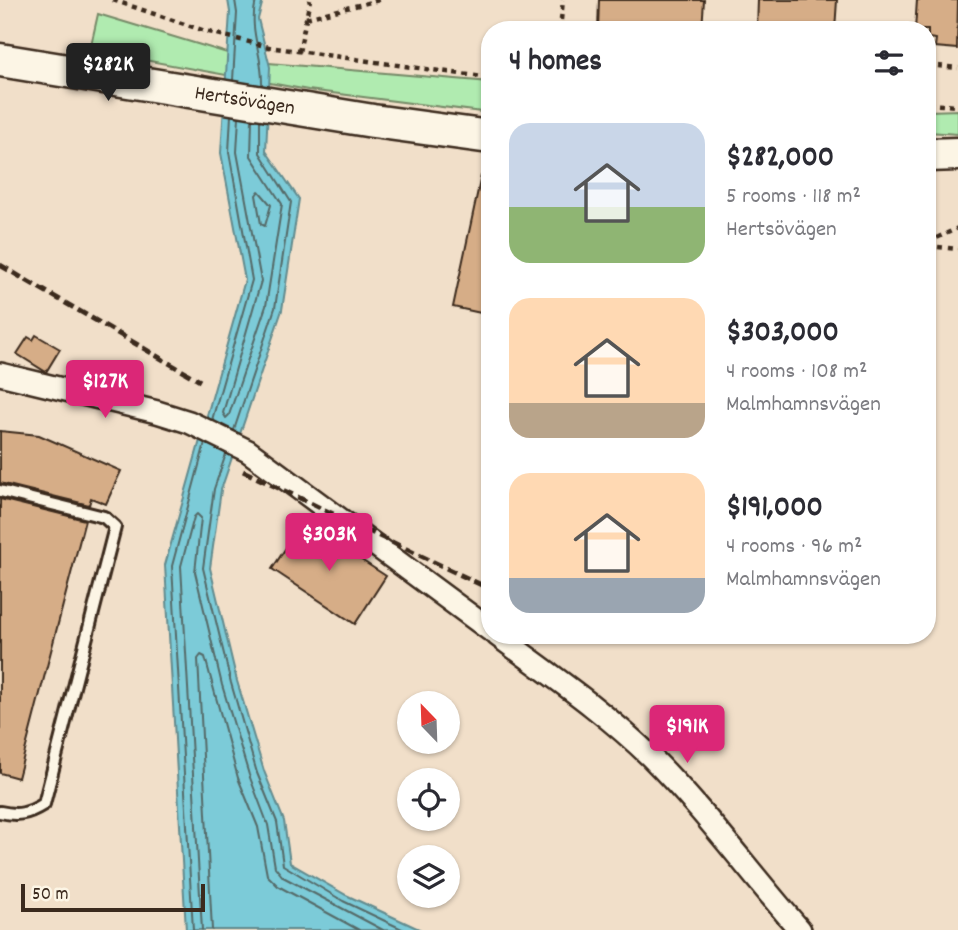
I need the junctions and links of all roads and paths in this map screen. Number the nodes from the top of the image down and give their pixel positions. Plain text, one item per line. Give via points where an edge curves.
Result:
1 (113, 0) edge
2 (310, 0) edge
3 (379, 0) edge
4 (564, 0) edge
5 (306, 18) junction
6 (561, 21) edge
7 (299, 52) junction
8 (7, 61) edge
9 (936, 66) edge
10 (958, 68) edge
11 (481, 77) edge
12 (936, 104) edge
13 (957, 105) edge
14 (481, 136) edge
15 (958, 154) edge
16 (936, 155) edge
17 (958, 228) edge
18 (936, 240) edge
19 (936, 245) edge
20 (958, 249) edge
21 (0, 374) edge
22 (0, 491) edge
23 (481, 623) edge
24 (509, 644) edge
25 (0, 812) edge
26 (800, 930) edge

1 - 7 path via 226,36
2 - 5 path
3 - 5 path
4 - 6 path
5 - 7 path
7 - 11 path
8 - 14 main road, Hertsövägen
9 - 10 path
12 - 13 path
15 - 16 main road
17 - 18 path
19 - 20 path
21 - 23 street via 189,422 248,451
22 - 25 lane via 104,517 114,527 44,803 30,813
24 - 26 street via 591,705 650,757

